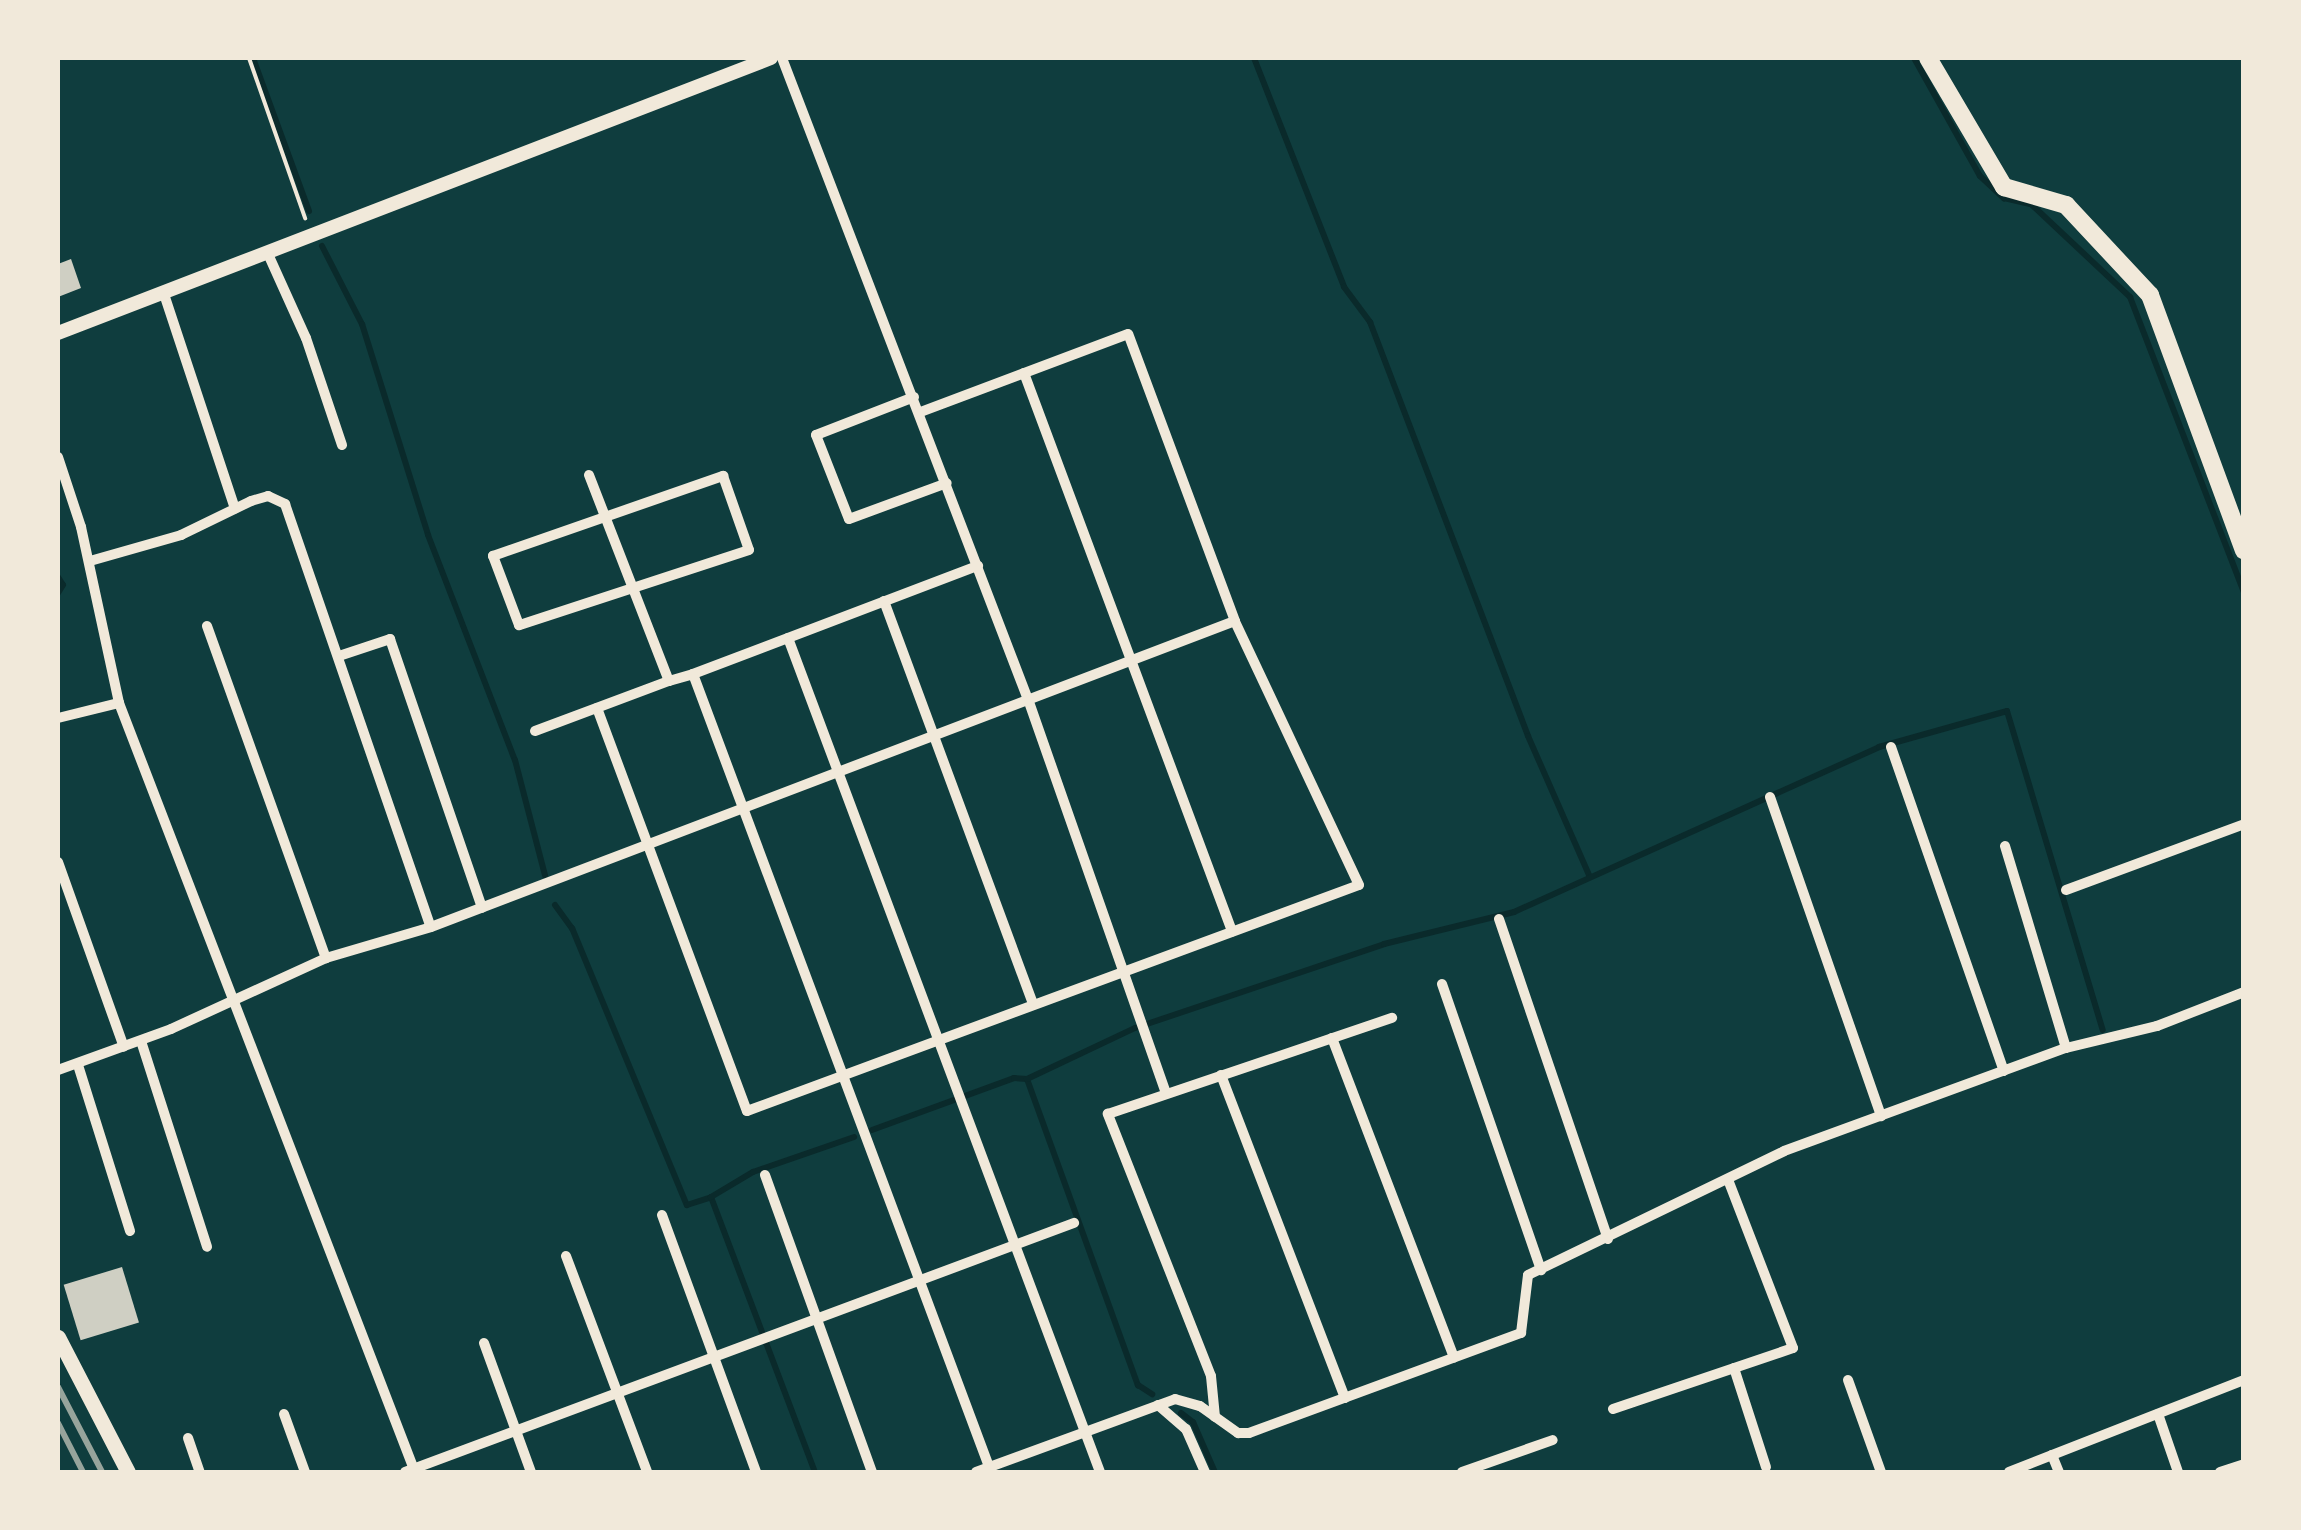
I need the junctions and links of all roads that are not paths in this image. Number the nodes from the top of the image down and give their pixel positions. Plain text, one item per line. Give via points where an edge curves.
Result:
1 (771, 58) edge
2 (782, 58) edge
3 (1928, 58) edge
4 (268, 254) junction
5 (164, 294) junction
6 (58, 333) edge
7 (1024, 373) junction
8 (914, 398) junction
9 (920, 412) junction
10 (342, 445) dead end
11 (58, 457) edge
12 (589, 475) dead end
13 (947, 483) junction
14 (235, 509) junction
15 (605, 517) junction
16 (2244, 550) edge
17 (90, 561) junction
18 (978, 566) junction
19 (633, 588) junction
20 (884, 601) junction
21 (1235, 620) junction
22 (207, 626) dead end
23 (788, 638) junction
24 (339, 656) junction
25 (1132, 661) junction
26 (692, 674) junction
27 (669, 682) junction
28 (1029, 702) junction
29 (119, 703) junction
30 (597, 708) junction
31 (58, 718) edge
32 (535, 731) dead end
33 (934, 738) junction
34 (1892, 746) dead end
35 (839, 774) junction
36 (1770, 798) dead end
37 (742, 811) junction
38 (2244, 824) edge
39 (646, 846) junction
40 (2004, 846) dead end
41 (58, 862) edge
42 (2066, 890) dead end
43 (482, 908) junction
44 (1499, 919) dead end
45 (431, 927) junction
46 (1232, 931) junction
47 (326, 958) junction
48 (1124, 970) junction
49 (1442, 984) dead end
50 (2244, 992) edge
51 (235, 1000) junction
52 (1034, 1004) junction
53 (1392, 1018) dead end
54 (1332, 1038) junction
55 (940, 1040) junction
56 (140, 1041) junction
57 (124, 1047) junction
58 (2066, 1048) junction
59 (78, 1066) junction
60 (58, 1070) edge
61 (2004, 1071) junction
62 (1221, 1075) junction
63 (842, 1076) junction
64 (1166, 1093) junction
65 (1881, 1116) junction
66 (765, 1175) dead end
67 (1729, 1182) junction
68 (662, 1215) dead end
69 (1074, 1223) dead end
70 (130, 1231) dead end
71 (1608, 1239) junction
72 (1018, 1245) junction
73 (207, 1246) dead end
74 (566, 1256) dead end
75 (1541, 1270) junction
76 (918, 1282) junction
77 (817, 1320) junction
78 (58, 1337) edge
79 (484, 1343) dead end
80 (713, 1358) junction
81 (1454, 1358) junction
82 (1734, 1368) junction
83 (1848, 1380) dead end
84 (2244, 1380) edge
85 (618, 1394) junction
86 (1345, 1398) junction
87 (1158, 1405) junction
88 (1613, 1409) dead end
89 (284, 1414) dead end
90 (2158, 1414) junction
91 (1214, 1417) junction
92 (515, 1432) junction
93 (1085, 1432) junction
94 (188, 1438) dead end
95 (1554, 1440) dead end
96 (2052, 1456) junction
97 (2244, 1464) edge
98 (1766, 1467) dead end
99 (990, 1470) edge
100 (411, 1471) edge
101 (128, 1472) edge
102 (200, 1472) edge
103 (305, 1472) edge
104 (531, 1472) edge
105 (647, 1472) edge
106 (756, 1472) edge
107 (872, 1472) edge
108 (976, 1472) edge
109 (1100, 1472) edge
110 (1205, 1472) edge
111 (1462, 1472) edge
112 (1881, 1472) edge
113 (2009, 1472) edge
114 (2058, 1472) edge
115 (2178, 1472) edge
116 (2220, 1472) edge

1 - 4 street
2 - 8 street
3 - 16 main road via 2004,186 2066,205 2150,295
4 - 5 street
4 - 10 street via 306,338
5 - 6 street
5 - 14 street
7 - 9 street
7 - 21 street via 1128,334
7 - 25 street
8 - 9 street
8 - 13 street via 816,435 849,519
9 - 13 street
11 - 17 street
12 - 15 street
13 - 18 street
14 - 17 street via 182,535
14 - 24 street via 268,496 285,504
15 - 19 street
15 - 19 street via 494,556 519,625
15 - 19 street via 723,476 749,550
17 - 29 street
18 - 20 street
18 - 28 street
19 - 27 street
20 - 23 street
20 - 33 street
21 - 25 street
21 - 46 street via 1359,886
22 - 47 street
23 - 26 street
23 - 35 street
24 - 43 street via 390,639
24 - 45 street
25 - 28 street
25 - 46 street
26 - 27 street
26 - 37 street
27 - 30 street
28 - 33 street
28 - 48 street
29 - 31 street
29 - 51 street
30 - 32 street
30 - 39 street
33 - 35 street
33 - 52 street
34 - 61 street
35 - 37 street
35 - 55 street
36 - 65 street
37 - 39 street
37 - 63 street
38 - 42 street
39 - 43 street
39 - 63 street via 747,1112
40 - 58 street
41 - 57 street
43 - 45 street
44 - 71 street
45 - 47 street
46 - 48 street
47 - 51 street
48 - 52 street
48 - 64 street
49 - 75 street
50 - 58 street via 2158,1026
51 - 56 street
51 - 100 street
52 - 55 street
53 - 54 street
54 - 62 street
54 - 81 street
55 - 63 street
55 - 72 street
56 - 57 street
56 - 73 street
57 - 59 street
58 - 61 street
59 - 60 street
59 - 70 street
61 - 65 street
62 - 64 street
62 - 86 street
63 - 76 street
64 - 91 street via 1108,1114 1211,1376
65 - 67 street via 1784,1152
66 - 77 street
67 - 71 street
67 - 82 street via 1793,1348
68 - 80 street
69 - 72 street
71 - 75 street
72 - 76 street
72 - 93 street
74 - 85 street
75 - 81 street via 1528,1276 1522,1333
76 - 77 street
76 - 99 street
77 - 80 street
77 - 107 street
78 - 101 main road
79 - 92 street
80 - 85 street
80 - 106 street
81 - 86 street
82 - 88 street
82 - 98 street
83 - 112 street
84 - 90 street
85 - 92 street
85 - 105 street
86 - 91 street via 1250,1433 1238,1434
87 - 91 street via 1186,1399
87 - 93 street
87 - 110 street via 1186,1429
89 - 103 street
90 - 96 street
90 - 115 street
92 - 100 street
92 - 104 street
93 - 99 street
93 - 109 street
94 - 102 street
95 - 111 street
96 - 113 street
96 - 114 street
97 - 116 street
99 - 108 street

